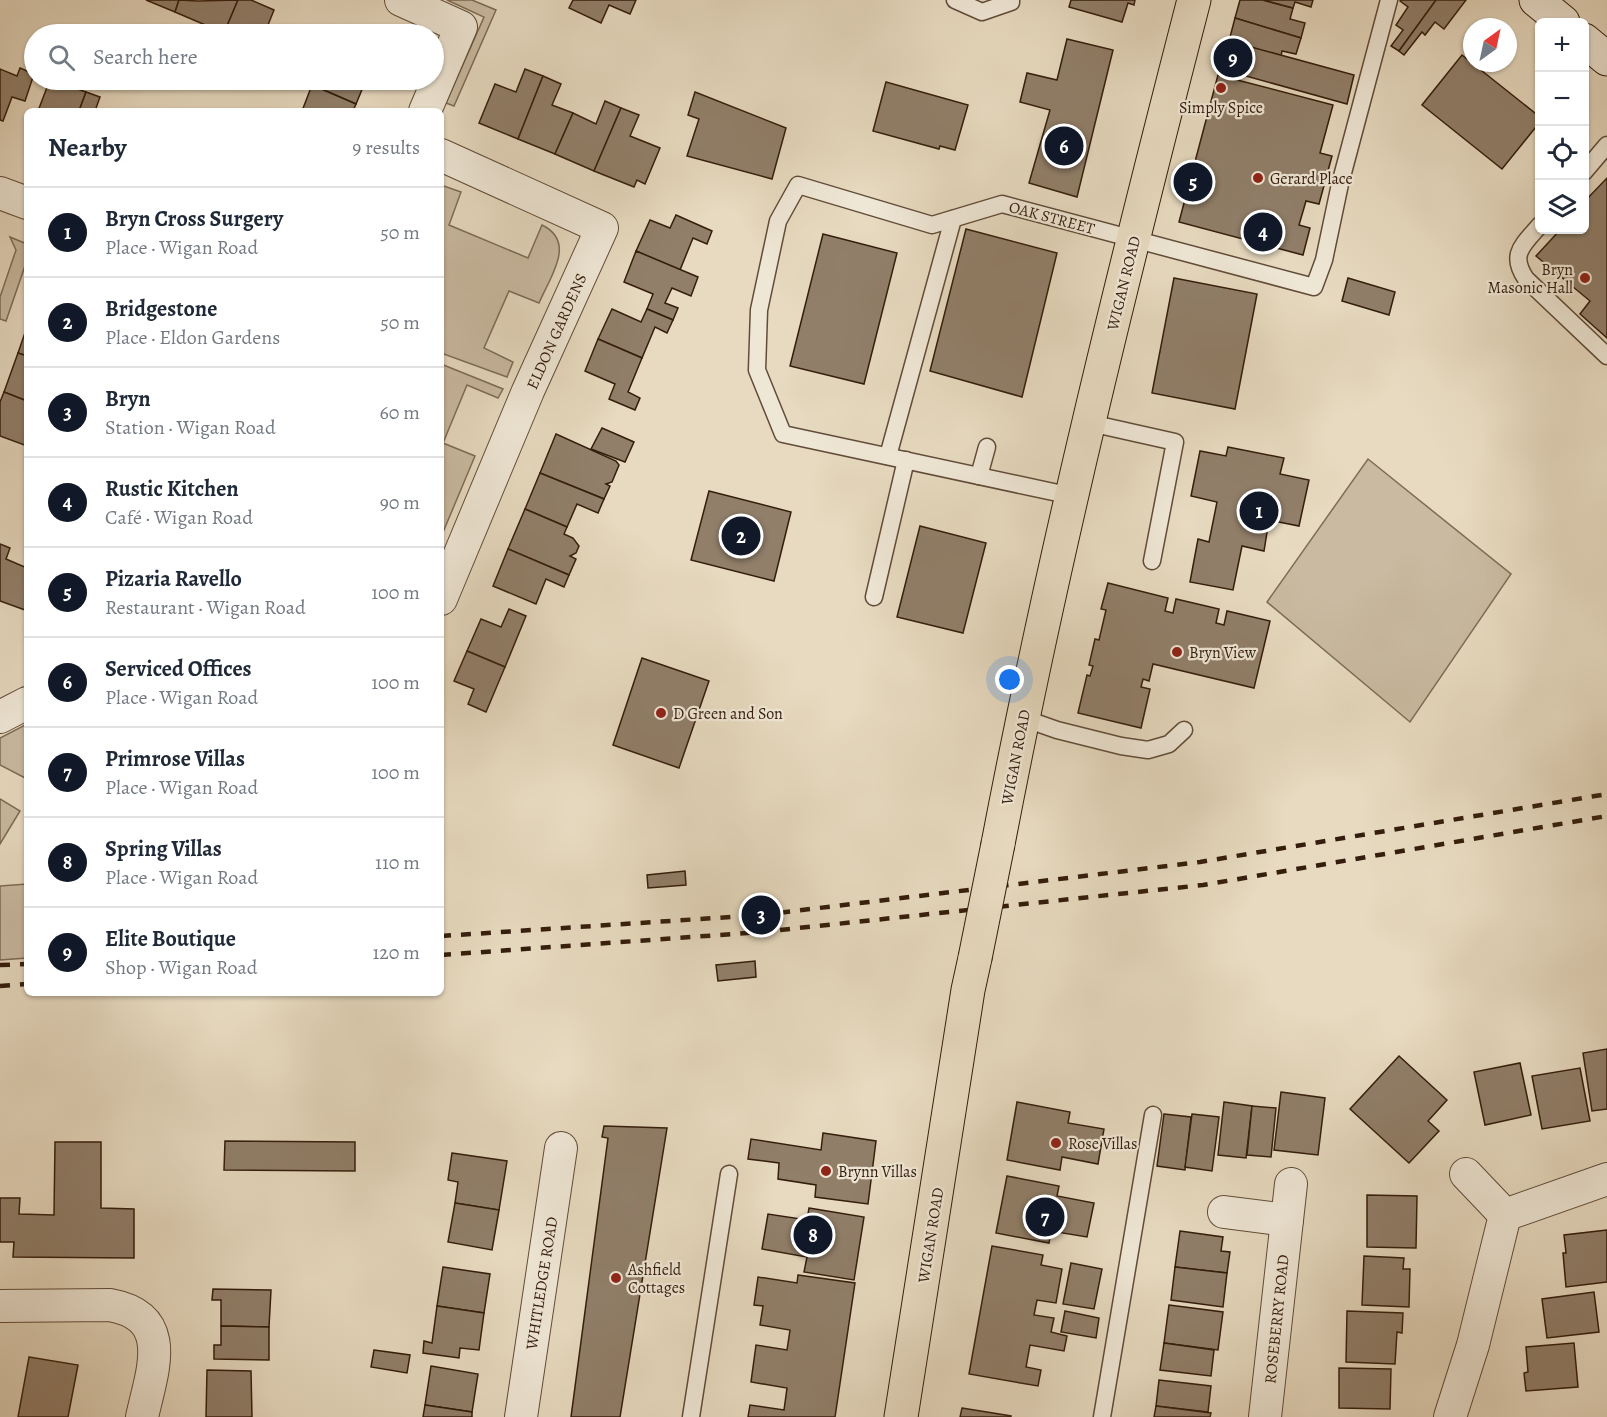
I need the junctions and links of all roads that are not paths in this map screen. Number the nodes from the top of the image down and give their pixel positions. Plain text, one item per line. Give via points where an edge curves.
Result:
1 (401, 0) edge
2 (955, 0) edge
3 (1011, 0) edge
4 (1194, 0) edge
5 (1389, 0) edge
6 (1536, 0) edge
7 (1558, 18) edge
8 (1589, 44) edge
9 (1607, 59) edge
10 (444, 67) edge
11 (434, 90) edge
12 (426, 108) edge
13 (1607, 146) edge
14 (444, 156) edge
15 (1589, 166) edge
16 (953, 219) junction
17 (1535, 230) edge
18 (1134, 239) junction
19 (1607, 356) edge
20 (1090, 423) junction
21 (987, 447) dead end
22 (888, 456) junction
23 (906, 460) junction
24 (979, 476) junction
25 (1072, 496) junction
26 (1152, 561) dead end
27 (444, 592) edge
28 (874, 597) dead end
29 (24, 705) edge
30 (0, 717) edge
31 (1023, 718) junction
32 (1184, 730) dead end
33 (1153, 1115) dead end
34 (561, 1148) dead end
35 (729, 1174) dead end
36 (1466, 1174) dead end
37 (1607, 1179) edge
38 (1291, 1184) dead end
39 (1224, 1212) dead end
40 (1505, 1215) junction
41 (1287, 1221) junction
42 (0, 1306) edge
43 (142, 1417) edge
44 (520, 1417) edge
45 (692, 1417) edge
46 (901, 1417) edge
47 (1102, 1417) edge
48 (1265, 1417) edge
49 (1450, 1417) edge

1 - 10 street via 461,27
2 - 3 lane via 982,12
4 - 18 main road, WIGAN ROAD
5 - 18 lane, OAK STREET via 1324,260 1312,293
6 - 7 main road
8 - 9 main road
11 - 12 street
13 - 15 lane
14 - 27 street, ELDON GARDENS via 603,228 528,392
16 - 18 lane, OAK STREET via 1002,204
16 - 22 lane
16 - 22 lane, OAK STREET via 932,225 798,185 778,221 759,310 757,370 783,434
17 - 19 lane via 1522,246 1519,268
18 - 20 main road, WIGAN ROAD
20 - 25 main road, WIGAN ROAD
20 - 26 lane via 1175,442
21 - 24 lane
22 - 23 lane
23 - 24 lane
23 - 28 lane
24 - 25 lane
25 - 31 main road, WIGAN ROAD
29 - 30 street
31 - 32 lane via 1100,741 1148,750 1169,744
31 - 46 main road, WIGAN ROAD, bridge via 964,1013
33 - 47 lane
34 - 44 street, WHITLEDGE ROAD
35 - 45 lane
36 - 40 street
37 - 40 street
38 - 41 street, ROSEBERRY ROAD
39 - 41 street
40 - 49 street via 1473,1345
41 - 48 street, ROSEBERRY ROAD
42 - 43 street via 110,1305 126,1308 143,1318 156,1351

